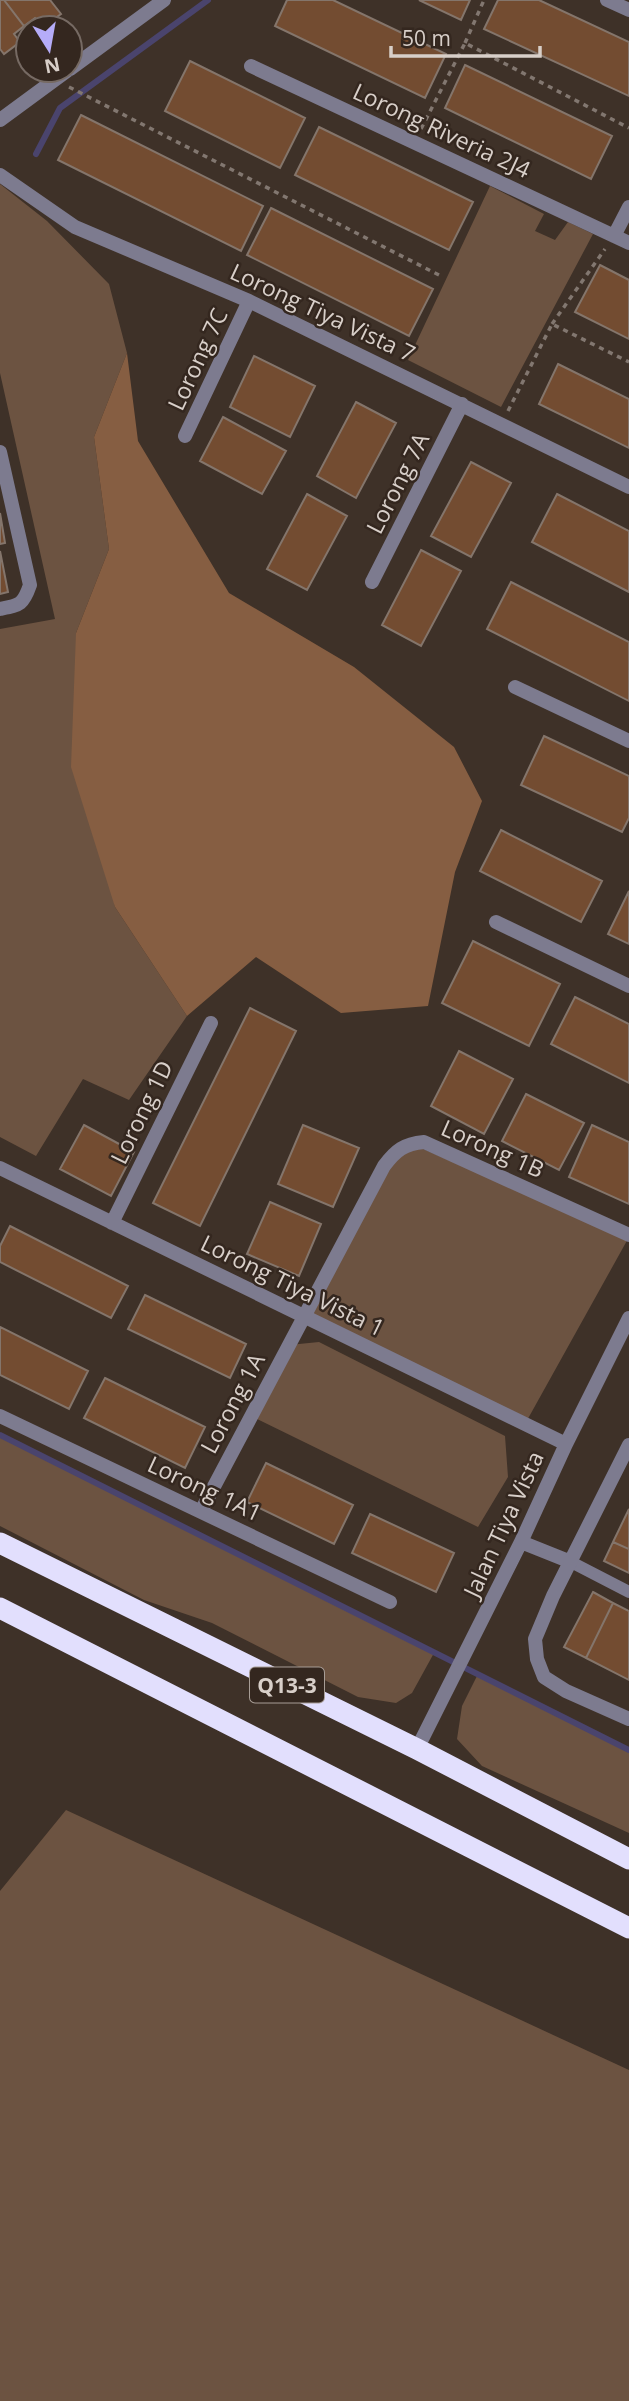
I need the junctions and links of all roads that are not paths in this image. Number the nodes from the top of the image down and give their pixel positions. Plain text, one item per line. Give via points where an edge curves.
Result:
1 (164, 0) edge
2 (607, 0) edge
3 (629, 10) edge
4 (84, 58) edge
5 (251, 66) dead end
6 (50, 84) edge
7 (0, 120) edge
8 (0, 175) edge
9 (629, 207) edge
10 (614, 236) junction
11 (629, 243) edge
12 (249, 301) junction
13 (463, 404) junction
14 (185, 436) dead end
15 (0, 452) edge
16 (3, 476) edge
17 (629, 486) edge
18 (372, 582) dead end
19 (0, 609) edge
20 (515, 687) dead end
21 (629, 741) edge
22 (496, 922) dead end
23 (629, 986) edge
24 (211, 1023) dead end
25 (0, 1168) edge
26 (112, 1223) junction
27 (629, 1235) edge
28 (304, 1316) junction
29 (629, 1318) edge
30 (0, 1416) edge
31 (566, 1444) junction
32 (629, 1445) edge
33 (201, 1511) junction
34 (521, 1542) junction
35 (0, 1543) edge
36 (571, 1562) junction
37 (629, 1592) edge
38 (390, 1602) dead end
39 (0, 1608) edge
40 (629, 1719) edge
41 (417, 1749) junction
42 (629, 1859) edge
43 (629, 1928) edge

1 - 4 street
2 - 3 street
5 - 10 street, Lorong Riveria 2J4
6 - 7 street
8 - 12 street, Lorong Tiya Vista 7 via 75,227
9 - 10 street
10 - 11 street, Lorong Riveria 2J4
12 - 13 street, Lorong Tiya Vista 7
12 - 14 street, Lorong 7C
13 - 17 street, Lorong Tiya Vista 7
13 - 18 street, Lorong 7A
15 - 16 street
16 - 19 street via 30,585 18,606
20 - 21 street
22 - 23 street
24 - 26 street, Lorong 1D
25 - 26 street, Lorong Tiya Vista 1
26 - 28 street, Lorong Tiya Vista 1
27 - 28 street, Lorong 1B via 424,1142 409,1143 397,1149 384,1166
28 - 31 street, Lorong Tiya Vista 1
28 - 33 street, Lorong 1A
29 - 31 street, Jalan Tiya Vista
30 - 33 street, Lorong 1A1
31 - 34 street, Jalan Tiya Vista
32 - 36 street
33 - 38 street, Lorong 1A1
34 - 36 street
34 - 41 street, Jalan Tiya Vista
35 - 41 highway, Q13-3
36 - 37 lane
36 - 40 street via 534,1639 537,1659 544,1677
39 - 43 highway, Q13-3
41 - 42 highway, Q13-3

